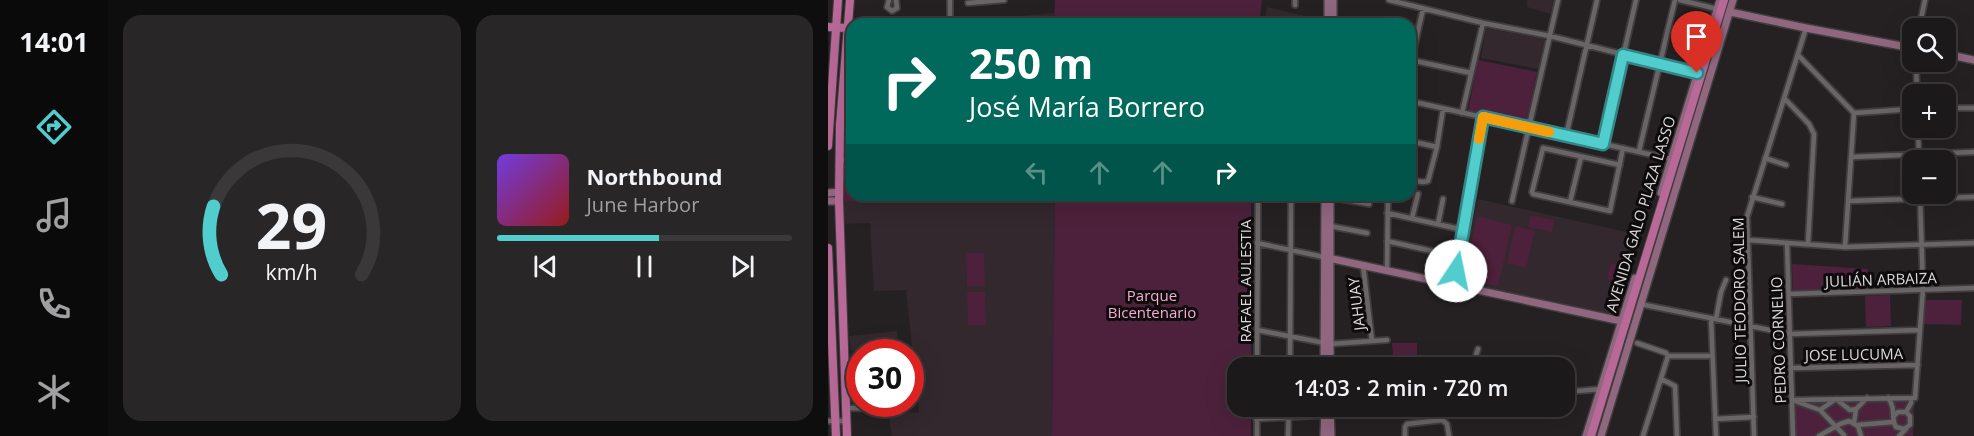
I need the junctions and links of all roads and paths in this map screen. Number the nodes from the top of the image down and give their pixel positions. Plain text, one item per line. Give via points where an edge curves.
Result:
1 (838, 0) edge
2 (850, 0) edge
3 (889, 0) edge
4 (896, 0) edge
5 (950, 0) edge
6 (991, 0) edge
7 (1004, 0) edge
8 (1328, 0) edge
9 (1334, 0) edge
10 (1389, 0) edge
11 (1558, 0) edge
12 (1597, 0) edge
13 (1636, 0) edge
14 (1675, 0) edge
15 (1680, 0) edge
16 (1720, 0) edge
17 (1726, 0) edge
18 (1733, 0) edge
19 (1925, 0) edge
20 (968, 3) dead end
21 (1423, 9) junction
22 (1717, 9) junction
23 (1730, 12) junction
24 (950, 17) dead end
25 (849, 18) edge
26 (1328, 18) edge
27 (1333, 18) edge
28 (1921, 18) edge
29 (1483, 23) junction
30 (1806, 28) junction
31 (832, 31) edge
32 (1550, 36) junction
33 (1416, 39) edge
34 (1587, 45) junction
35 (1902, 46) edge
36 (846, 55) edge
37 (1623, 55) junction
38 (1798, 55) junction
39 (1956, 56) edge
40 (1974, 60) edge
41 (1416, 61) edge
42 (1660, 63) junction
43 (1471, 73) junction
44 (1697, 73) junction
45 (1785, 99) junction
46 (1416, 102) edge
47 (1956, 108) edge
48 (1974, 108) edge
49 (1443, 109) junction
50 (1902, 110) edge
51 (1462, 113) junction
52 (1854, 113) junction
53 (1483, 117) junction
54 (829, 128) edge
55 (1530, 128) junction
56 (1566, 136) junction
57 (1416, 142) edge
58 (1603, 144) junction
59 (828, 146) edge
60 (1437, 147) junction
61 (1623, 148) junction
62 (1639, 152) junction
63 (1956, 152) edge
64 (1974, 152) edge
65 (1902, 154) edge
66 (1581, 157) junction
67 (1852, 157) junction
68 (1765, 158) junction
69 (1671, 159) junction
70 (840, 160) junction
71 (846, 160) edge
72 (1620, 165) junction
73 (1786, 165) dead end
74 (1416, 181) edge
75 (828, 193) edge
76 (1418, 194) dead end
77 (839, 196) junction
78 (1752, 197) junction
79 (1902, 197) edge
80 (1956, 197) edge
81 (1974, 197) edge
82 (1443, 199) dead end
83 (828, 201) edge
84 (1258, 201) edge
85 (1291, 201) edge
86 (1328, 201) edge
87 (1328, 201) edge
88 (1354, 201) edge
89 (1388, 201) edge
90 (1512, 201) dead end
91 (1849, 201) junction
92 (1570, 202) junction
93 (1369, 204) dead end
94 (1782, 204) dead end
95 (1920, 204) edge
96 (1388, 213) junction
97 (1412, 218) junction
98 (1438, 224) junction
99 (1330, 226) junction
100 (1464, 230) junction
101 (1367, 233) dead end
102 (1748, 240) junction
103 (1387, 241) junction
104 (1257, 243) junction
105 (1974, 243) edge
106 (1787, 244) junction
107 (1808, 244) junction
108 (1922, 244) junction
109 (1845, 247) junction
110 (828, 248) edge
111 (1290, 250) junction
112 (1459, 256) junction
113 (1327, 257) junction
114 (1363, 265) junction
115 (1387, 270) junction
116 (1726, 280) dead end
117 (1454, 285) junction
118 (1974, 288) edge
119 (1923, 289) junction
120 (1789, 294) junction
121 (1640, 304) junction
122 (1714, 319) junction
123 (1628, 323) junction
124 (1750, 326) junction
125 (1257, 330) junction
126 (1920, 330) junction
127 (1790, 334) junction
128 (1290, 336) junction
129 (1387, 340) dead end
130 (1372, 341) junction
131 (1637, 343) dead end
132 (1327, 344) junction
133 (1478, 349) dead end
134 (1668, 356) junction
135 (1712, 356) junction
136 (1257, 357) edge
137 (1290, 357) edge
138 (1325, 357) edge
139 (1329, 357) edge
140 (1475, 357) edge
141 (1918, 365) junction
142 (830, 367) edge
143 (1792, 368) junction
144 (1661, 379) junction
145 (1601, 389) junction
146 (1575, 391) edge
147 (1868, 398) junction
148 (1888, 398) junction
149 (1913, 398) junction
150 (1836, 399) junction
151 (1792, 400) junction
152 (846, 408) edge
153 (1857, 409) junction
154 (1820, 410) junction
155 (1906, 412) junction
156 (847, 417) edge
157 (1294, 417) edge
158 (1327, 417) edge
159 (1329, 417) edge
160 (1754, 417) junction
161 (1287, 418) junction
162 (1256, 419) joint
163 (1715, 419) junction
164 (1893, 419) junction
165 (832, 421) edge
166 (847, 421) junction
167 (1855, 424) junction
168 (1868, 425) junction
169 (1835, 427) junction
170 (1906, 429) junction
171 (1844, 435) edge
172 (836, 436) edge
173 (847, 436) edge
174 (1257, 436) edge
175 (1288, 436) edge
176 (1324, 436) edge
177 (1331, 436) edge
178 (1405, 436) edge
179 (1449, 436) edge
180 (1586, 436) edge
181 (1592, 436) edge
182 (1598, 436) edge
183 (1643, 436) edge
184 (1677, 436) edge
185 (1716, 436) edge
186 (1754, 436) edge
187 (1793, 436) edge
188 (1819, 436) edge
189 (1861, 436) edge
190 (1899, 436) edge

1 - 31 main road
2 - 25 main road
3 - 4 street via 887,7 892,11 897,8
5 - 24 street
6 - 7 street
6 - 20 street
8 - 26 main road
9 - 27 main road
10 - 21 street
11 - 32 street
12 - 34 street
13 - 37 street
14 - 42 street
15 - 22 street
16 - 22 main road, AVENIDA GALO PLAZA LASSO
17 - 123 main road, AVENIDA GALO PLAZA LASSO
18 - 23 main road, AVENIDA GALO PLAZA LASSO
19 - 28 street
21 - 29 street
21 - 33 street
22 - 44 main road, AVENIDA GALO PLAZA LASSO
23 - 30 main road
23 - 121 main road, AVENIDA GALO PLAZA LASSO
29 - 32 street
29 - 43 street
30 - 35 main road
30 - 38 street, JULIO TEODORO SALEM
31 - 54 main road
32 - 34 street
32 - 55 street
34 - 37 street
34 - 56 street
36 - 70 main road
37 - 42 street
37 - 58 street
38 - 45 street, JULIO TEODORO SALEM
38 - 52 street
39 - 40 main road
41 - 43 street
42 - 44 street
42 - 62 street
43 - 51 street
44 - 69 main road, AVENIDA GALO PLAZA LASSO
45 - 68 street, JULIO TEODORO SALEM
45 - 107 street via 1814,134
46 - 49 street
47 - 48 street
49 - 51 street
49 - 60 street
50 - 52 street
51 - 53 street
52 - 67 street
53 - 55 street
53 - 100 street
54 - 59 main road
55 - 56 street
55 - 90 street
56 - 58 street
57 - 60 street
58 - 61 street
60 - 74 street via 1428,181
61 - 62 street
61 - 72 street
62 - 69 street
63 - 64 street
65 - 67 street
66 - 72 street
66 - 92 street
66 - 92 street via 1542,149 1532,193
67 - 91 street
68 - 73 street
68 - 78 street, JULIO TEODORO SALEM
69 - 123 main road, AVENIDA GALO PLAZA LASSO
70 - 71 street
70 - 77 main road
72 - 92 street via 1610,211
75 - 77 main road
76 - 97 street
77 - 83 main road
77 - 152 main road
78 - 94 street
78 - 102 street, JULIO TEODORO SALEM via 1747,217
79 - 91 street
80 - 81 street
82 - 98 street
84 - 104 street, RAFAEL AULESTIA
85 - 111 street
86 - 99 main road
87 - 113 main road
88 - 93 street
89 - 96 street
91 - 109 street
95 - 108 street
96 - 97 street
96 - 103 street
97 - 98 street
98 - 100 street
99 - 101 street
99 - 113 main road
100 - 112 street
102 - 106 street
102 - 124 street, JULIO TEODORO SALEM
103 - 112 street
103 - 115 street
104 - 111 street
104 - 125 street, RAFAEL AULESTIA
105 - 108 street
106 - 107 street
106 - 120 street, PEDRO CORNELIO
107 - 109 street
108 - 109 street
108 - 119 street
110 - 142 main road
111 - 113 street
111 - 128 street
112 - 117 street
113 - 114 main road
113 - 132 main road
114 - 115 main road
114 - 130 street, JAHUAY
115 - 117 main road
116 - 122 street
117 - 123 main road
118 - 119 street, JULIÁN ARBAIZA
119 - 120 street, JULIÁN ARBAIZA
119 - 126 street
120 - 127 street, PEDRO CORNELIO
121 - 122 street
121 - 123 main road, AVENIDA GALO PLAZA LASSO
122 - 124 street
122 - 135 street
123 - 145 main road, AVENIDA GALO PLAZA LASSO
123 - 181 main road, AVENIDA GALO PLAZA LASSO
123 - 182 main road, AVENIDA GALO PLAZA LASSO
124 - 127 street
124 - 160 street, JULIO TEODORO SALEM
125 - 128 street
125 - 136 street, RAFAEL AULESTIA
126 - 127 street
126 - 141 street
127 - 143 street, PEDRO CORNELIO
128 - 132 street
128 - 137 street
129 - 130 street
130 - 132 street
131 - 134 street
132 - 138 main road
132 - 139 main road
133 - 140 street
134 - 135 street
134 - 144 street
135 - 163 street
141 - 143 street, JOSE LUCUMA
141 - 149 street
142 - 165 main road
143 - 151 street, PEDRO CORNELIO
144 - 183 street
144 - 184 street via 1676,386
145 - 146 street
145 - 180 main road, AVENIDA GALO PLAZA LASSO
147 - 148 street
147 - 150 street
147 - 153 street
148 - 149 street
148 - 164 street
149 - 155 street
150 - 151 street
150 - 153 street via 1850,410
150 - 154 street
151 - 154 street
151 - 187 street, PEDRO CORNELIO
153 - 167 street
154 - 169 street
155 - 164 street via 1898,412
155 - 170 street via 1911,419
156 - 166 main road
157 - 161 street
158 - 176 main road
159 - 177 main road
160 - 163 street
160 - 186 street, JULIO TEODORO SALEM
161 - 162 street
161 - 175 street
162 - 174 street
163 - 185 street
164 - 168 street
164 - 170 street via 1898,428
165 - 166 street
165 - 172 main road
166 - 173 main road
167 - 168 street
167 - 169 street via 1845,422
167 - 189 street
168 - 189 street
169 - 171 street
169 - 188 street
170 - 190 street
178 - 179 street via 1407,424 1442,420 1448,424

